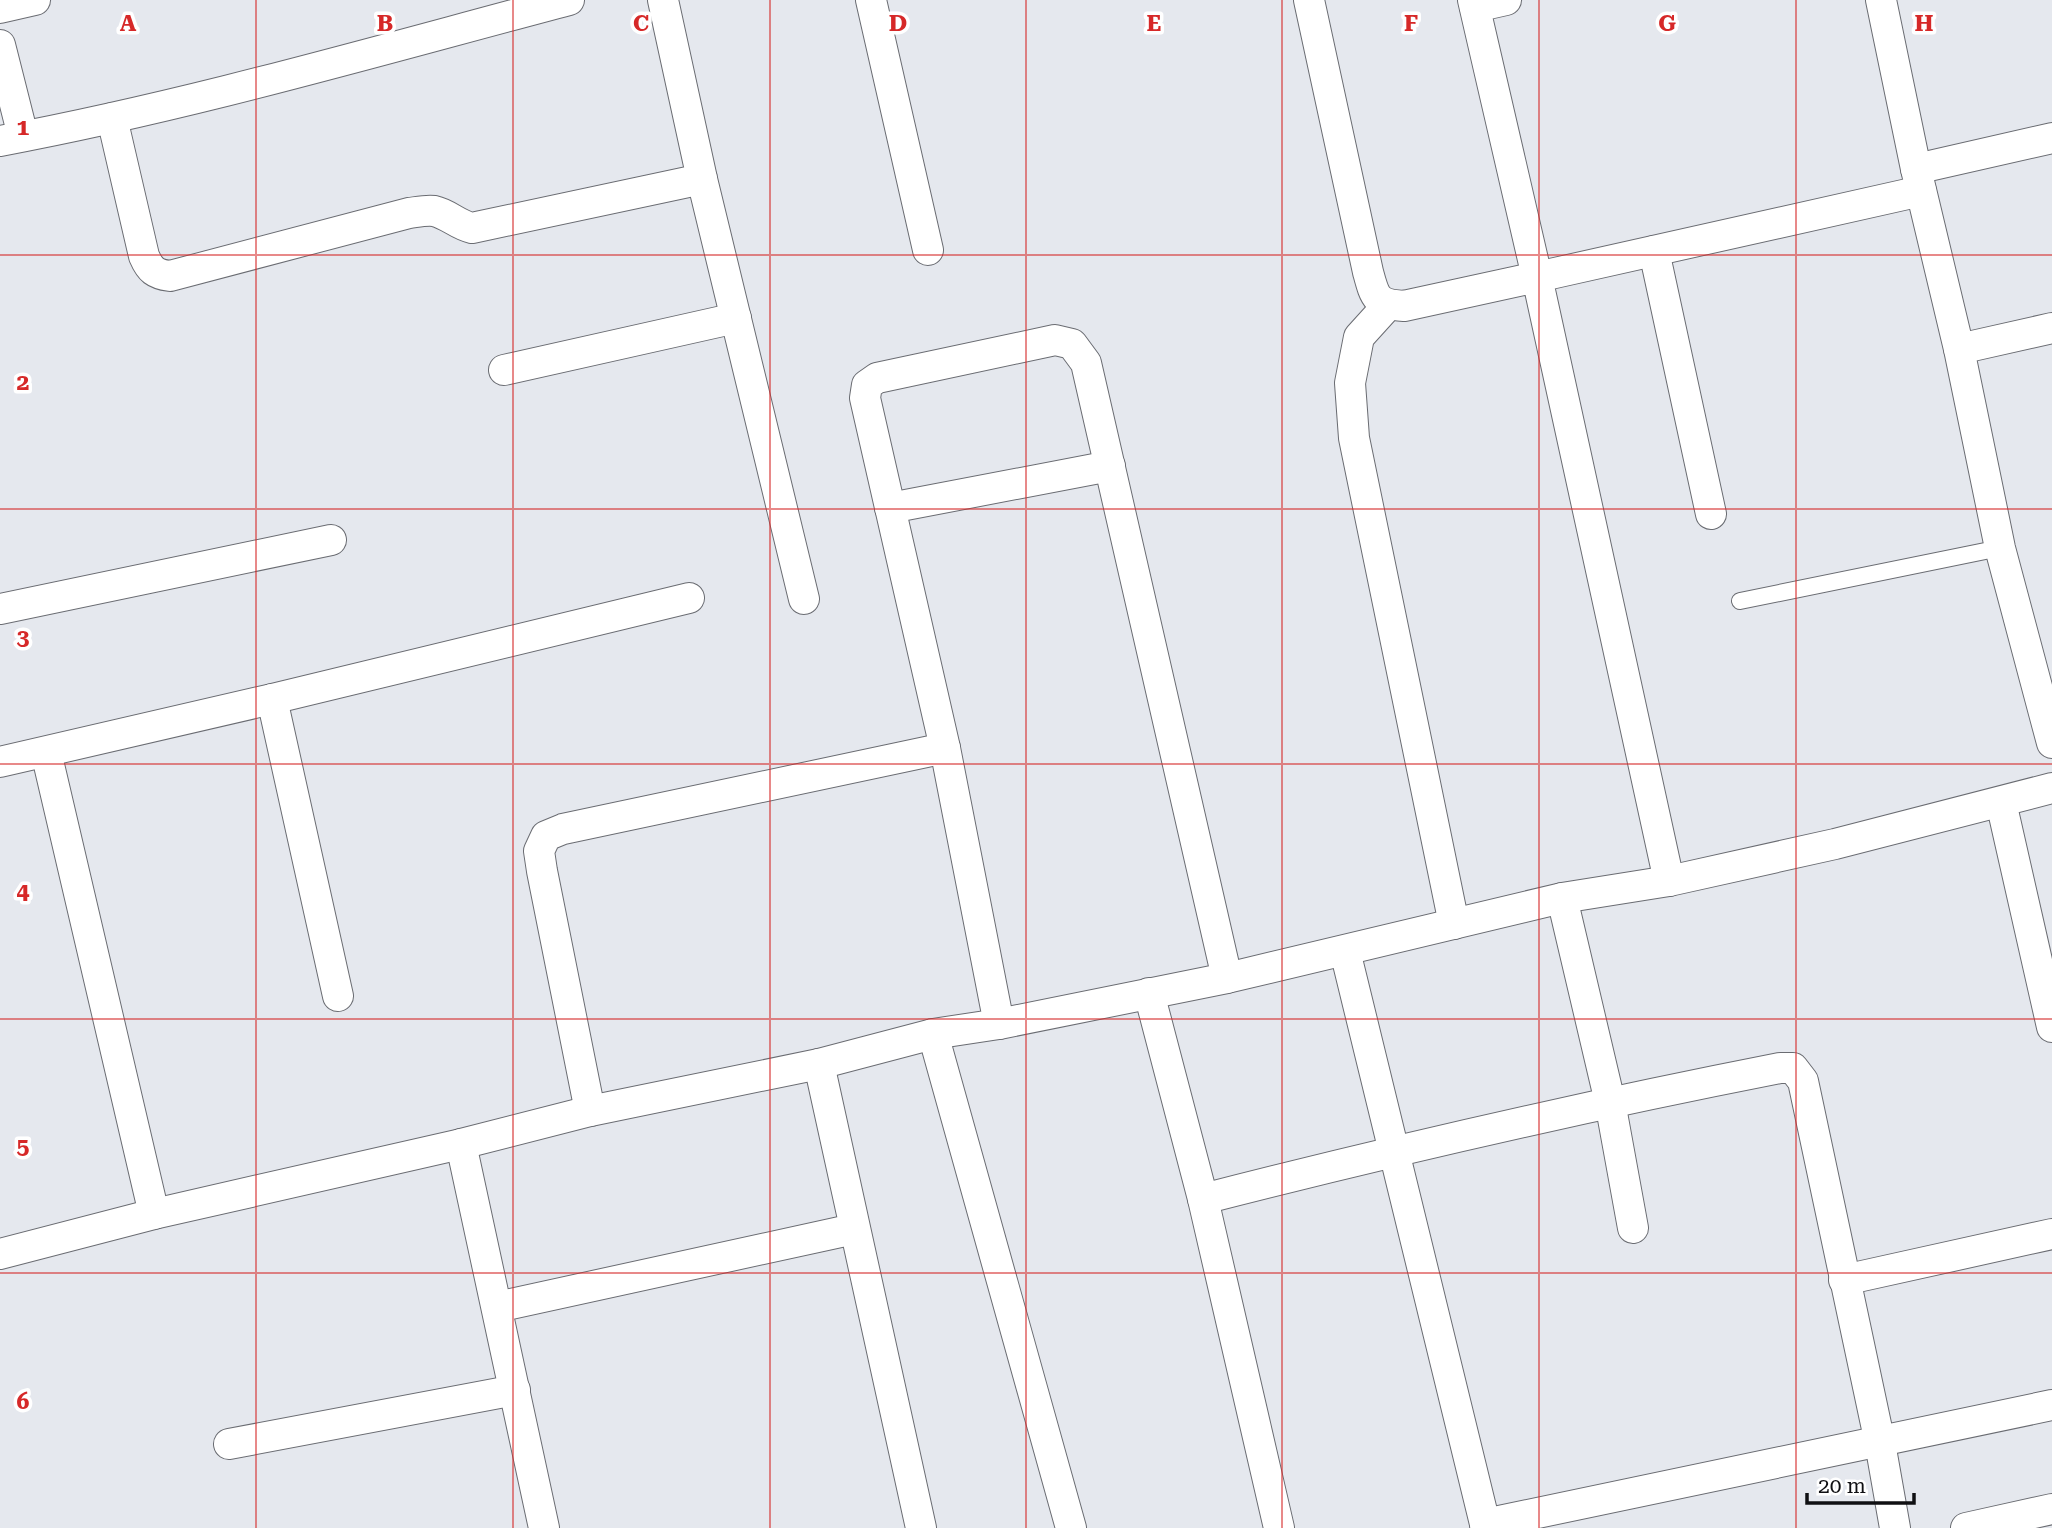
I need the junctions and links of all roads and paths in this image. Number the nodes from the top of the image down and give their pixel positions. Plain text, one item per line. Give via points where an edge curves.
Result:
1 (35, 0) edge
2 (569, 0) edge
3 (663, 0) edge
4 (871, 0) edge
5 (1309, 0) edge
6 (1506, 0) edge
7 (1881, 0) edge
8 (1474, 4) edge
9 (0, 8) edge
10 (0, 45) edge
11 (112, 117) junction
12 (2052, 138) edge
13 (11, 139) edge
14 (702, 179) junction
15 (1919, 180) junction
16 (928, 250) dead end
17 (1654, 251) junction
18 (1537, 277) junction
19 (1388, 305) junction
20 (736, 318) junction
21 (2052, 328) edge
22 (1959, 349) junction
23 (504, 370) dead end
24 (1110, 466) junction
25 (890, 508) junction
26 (1711, 514) dead end
27 (331, 540) dead end
28 (2000, 548) junction
29 (689, 598) dead end
30 (804, 599) dead end
31 (1740, 601) dead end
32 (0, 609) edge
33 (272, 699) junction
34 (2052, 743) edge
35 (945, 748) junction
36 (46, 752) junction
37 (0, 762) edge
38 (2052, 788) edge
39 (2001, 802) junction
40 (1669, 881) junction
41 (1562, 898) junction
42 (1454, 924) junction
43 (1345, 951) junction
44 (1227, 978) junction
45 (1149, 993) junction
46 (338, 996) dead end
47 (999, 1024) junction
48 (2052, 1027) edge
49 (933, 1034) junction
50 (820, 1064) junction
51 (1610, 1102) junction
52 (590, 1111) junction
53 (461, 1143) junction
54 (1394, 1150) junction
55 (1203, 1199) junction
56 (154, 1214) junction
57 (1633, 1228) dead end
58 (854, 1229) junction
59 (2052, 1234) edge
60 (0, 1254) edge
61 (1844, 1280) junction
62 (497, 1307) junction
63 (515, 1390) junction
64 (2052, 1405) edge
65 (1880, 1443) junction
66 (229, 1444) dead end
67 (2052, 1509) edge
68 (1485, 1526) edge
69 (544, 1528) edge
70 (920, 1528) edge
71 (1071, 1528) edge
72 (1279, 1528) edge
73 (1895, 1528) edge
74 (1966, 1528) edge

1 - 9 street
2 - 11 street via 279,78
3 - 14 street
4 - 16 street
5 - 19 street via 1368,272 1374,293
6 - 8 street
7 - 15 street
8 - 18 street
10 - 13 street
11 - 13 street
11 - 14 street via 144,256 157,275 410,213 432,211 472,228
12 - 15 street
14 - 20 street
15 - 17 street
15 - 22 street
17 - 18 street
17 - 26 street
18 - 19 street via 1404,306
18 - 40 street
19 - 42 street via 1359,337 1350,383 1354,438
20 - 23 street
20 - 30 street
21 - 22 street
22 - 28 street
24 - 25 street
24 - 25 street via 1086,363 1072,344 1055,340 877,378 867,385 864,398
24 - 44 street
25 - 35 street
27 - 32 street
28 - 31 lane
28 - 34 street
29 - 33 street
33 - 36 street
33 - 46 street
35 - 47 street
35 - 52 street via 546,836 539,851 542,871
36 - 37 street
36 - 56 street
38 - 39 street
39 - 40 street
39 - 48 street
40 - 41 street
41 - 42 street
41 - 51 street
42 - 43 street
43 - 44 street
43 - 54 street
44 - 45 street
45 - 47 street
45 - 55 street
47 - 49 street
49 - 50 street
49 - 71 street
50 - 52 street
50 - 58 street
51 - 54 street
51 - 57 street
51 - 61 street via 1793,1068 1803,1081
52 - 53 street
53 - 56 street
53 - 62 street
54 - 55 street
54 - 68 street
55 - 72 street
56 - 60 street
58 - 62 street
58 - 70 street
59 - 61 street
61 - 65 street
62 - 63 street
63 - 66 street
63 - 69 street
64 - 65 street
65 - 68 street
65 - 73 street
67 - 74 street

